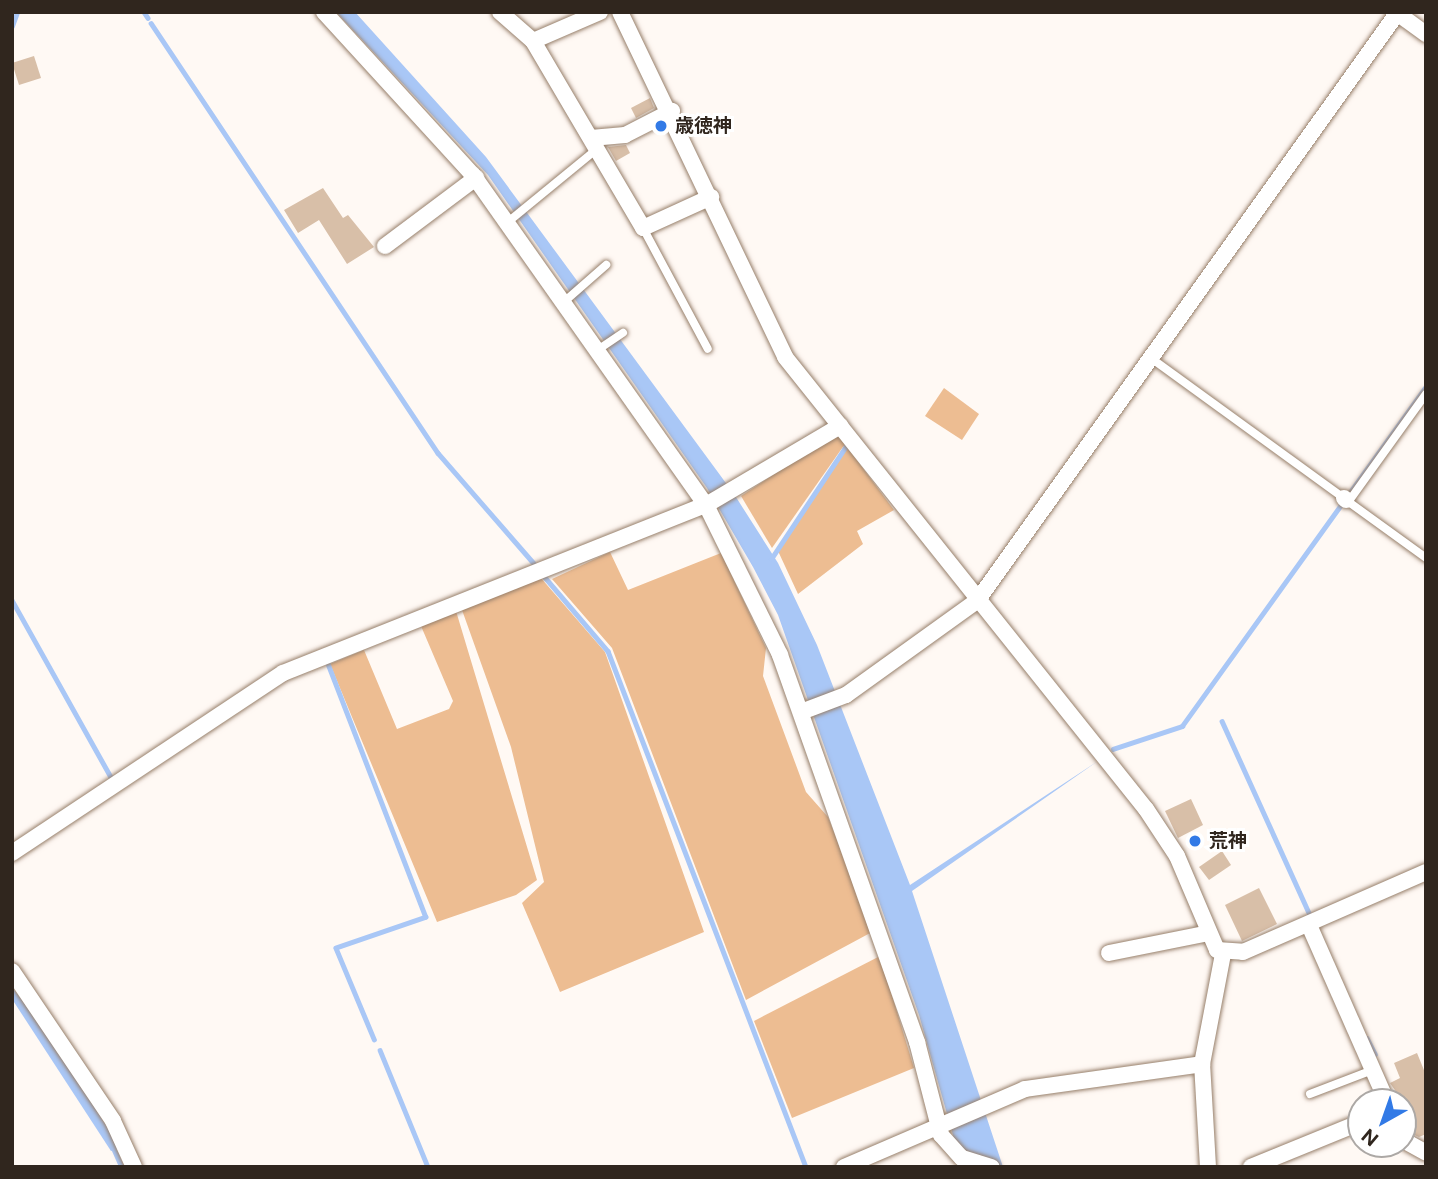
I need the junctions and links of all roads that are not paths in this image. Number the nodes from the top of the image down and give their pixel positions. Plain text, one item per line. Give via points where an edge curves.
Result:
1 (324, 12) edge
2 (500, 12) edge
3 (600, 12) edge
4 (620, 12) edge
5 (1398, 13) edge
6 (1426, 34) edge
7 (533, 41) junction
8 (672, 111) junction
9 (594, 144) junction
10 (476, 178) junction
11 (711, 197) junction
12 (511, 220) junction
13 (643, 228) junction
14 (385, 246) dead end
15 (606, 265) dead end
16 (568, 299) junction
17 (621, 334) dead end
18 (602, 347) junction
19 (708, 349) dead end
20 (1151, 358) junction
21 (1426, 394) edge
22 (840, 426) junction
23 (1346, 500) junction
24 (709, 504) junction
25 (1426, 558) edge
26 (977, 601) junction
27 (804, 711) junction
28 (12, 853) edge
29 (1426, 872) edge
30 (1309, 925) junction
31 (1209, 933) junction
32 (1109, 953) dead end
33 (1223, 954) junction
34 (12, 971) edge
35 (1202, 1064) junction
36 (1373, 1070) junction
37 (1381, 1088) edge
38 (1310, 1094) dead end
39 (941, 1124) junction
40 (1347, 1128) edge
41 (950, 1154) edge
42 (134, 1167) edge
43 (844, 1167) edge
44 (992, 1167) edge
45 (1208, 1167) edge
46 (1251, 1167) edge

1 - 10 street
2 - 7 street
3 - 7 street
4 - 8 street
5 - 6 street
5 - 20 street
7 - 9 street
8 - 9 street via 625,135
8 - 11 street
9 - 12 lane
9 - 13 street
10 - 12 street
10 - 14 street
11 - 13 street
11 - 22 street via 785,357
12 - 16 street
13 - 19 lane
15 - 16 lane
16 - 18 street
17 - 18 lane
18 - 24 street
20 - 23 lane
20 - 26 street
21 - 23 lane
22 - 24 street
22 - 26 street
23 - 25 lane
24 - 27 street
24 - 28 street via 282,673
26 - 27 street via 839,698
26 - 31 street via 1146,809 1177,856
27 - 39 street
29 - 30 street
30 - 33 street
30 - 36 street
31 - 32 street
31 - 33 street
33 - 35 street
34 - 42 street via 113,1121
35 - 39 street via 1049,1084
35 - 45 street
36 - 37 street
36 - 38 lane
39 - 41 street
39 - 43 street
40 - 46 street
41 - 44 street

